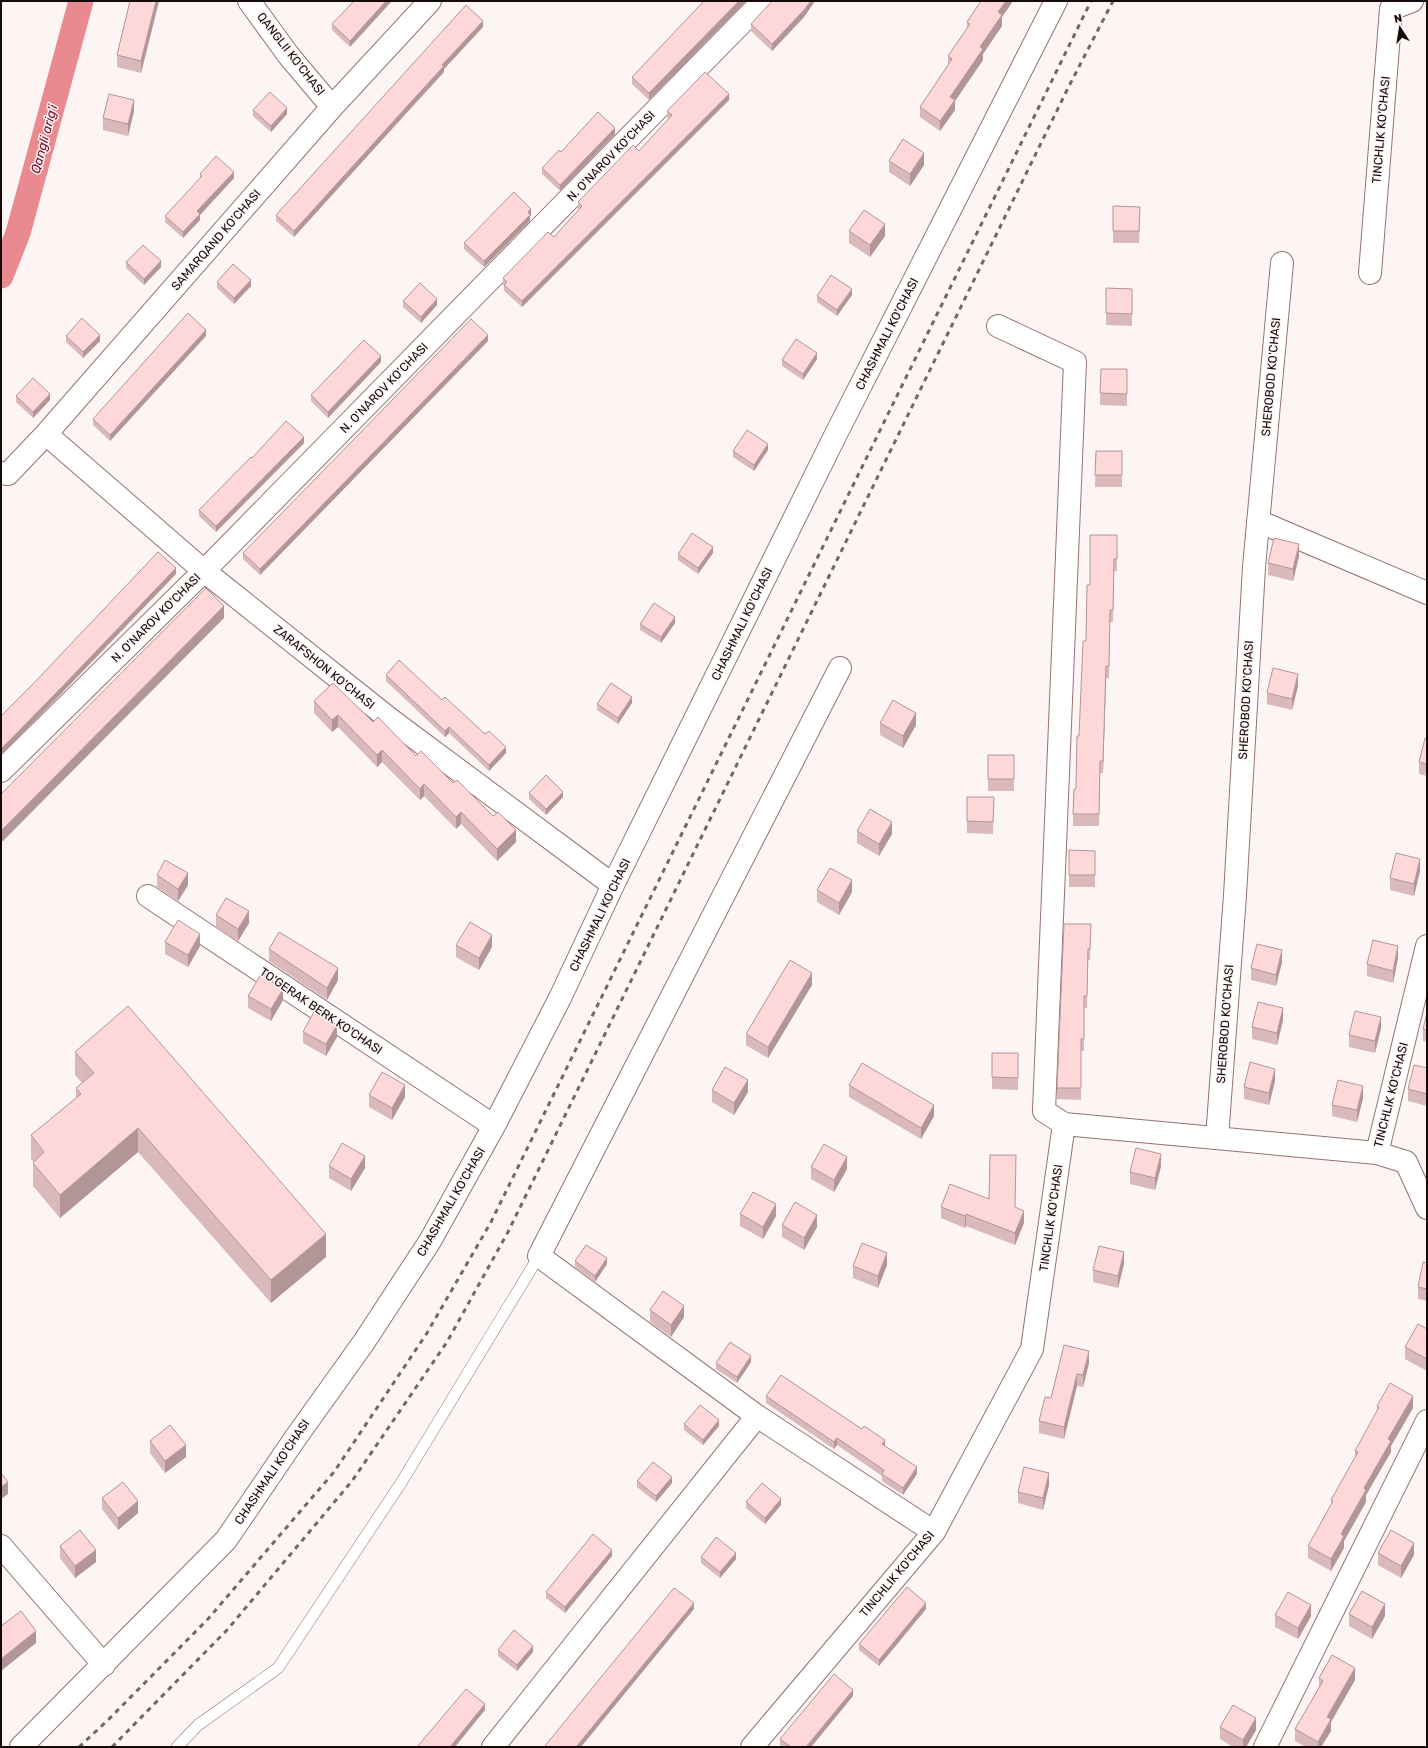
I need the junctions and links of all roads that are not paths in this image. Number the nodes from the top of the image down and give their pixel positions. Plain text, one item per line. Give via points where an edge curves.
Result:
1 (250, 1) edge
2 (430, 1) edge
3 (763, 1) edge
4 (1056, 1) edge
5 (1409, 1) edge
6 (332, 107) junction
7 (1282, 263) dead end
8 (1370, 273) dead end
9 (998, 326) dead end
10 (46, 434) junction
11 (1, 473) edge
12 (1258, 521) junction
13 (204, 571) junction
14 (1427, 593) edge
15 (840, 668) dead end
16 (1, 771) edge
17 (613, 885) junction
18 (148, 896) dead end
19 (1427, 946) edge
20 (1064, 1124) junction
21 (494, 1126) junction
22 (1217, 1138) junction
23 (1377, 1153) junction
24 (1427, 1208) edge
25 (539, 1256) junction
26 (757, 1416) junction
27 (1427, 1421) edge
28 (934, 1532) junction
29 (1, 1546) edge
30 (104, 1665) junction
31 (21, 1747) edge
32 (177, 1747) edge
33 (493, 1747) edge
34 (752, 1747) edge
35 (1265, 1747) edge

1 - 6 street, QANGLII KO'CHASI via 289,56
2 - 6 street, SAMARQAND KO'CHASI
3 - 13 street, N. O'NAROV KO'CHASI
4 - 17 street, CHASHMALI KO'CHASI via 834,438
5 - 8 street, TINCHLIK KO'CHASI via 1391,9
6 - 10 street, SAMARQAND KO'CHASI
7 - 12 street, SHEROBOD KO'CHASI
9 - 20 street via 1075,362 1044,1111
10 - 11 street, SAMARQAND KO'CHASI via 8,474
10 - 13 street, ZARAFSHON KO'CHASI
12 - 14 street
12 - 22 street, SHEROBOD KO'CHASI
13 - 16 street, N. O'NAROV KO'CHASI
13 - 17 street, ZARAFSHON KO'CHASI via 391,720
15 - 25 street
17 - 21 street, CHASHMALI KO'CHASI via 560,998
18 - 21 street, TO'GERAK BERK KO'CHASI
19 - 23 street, TINCHLIK KO'CHASI
20 - 22 street, TINCHLIK KO'CHASI
20 - 28 street, TINCHLIK KO'CHASI via 1032,1349
21 - 30 street, CHASHMALI KO'CHASI via 430,1241 364,1342 226,1540
22 - 23 street, TINCHLIK KO'CHASI
23 - 24 street via 1406,1162
25 - 26 street
25 - 32 lane via 402,1483 278,1668 198,1725
26 - 28 street
26 - 33 street
27 - 35 street
28 - 34 street, TINCHLIK KO'CHASI
29 - 30 street
30 - 31 street, CHASHMALI KO'CHASI

